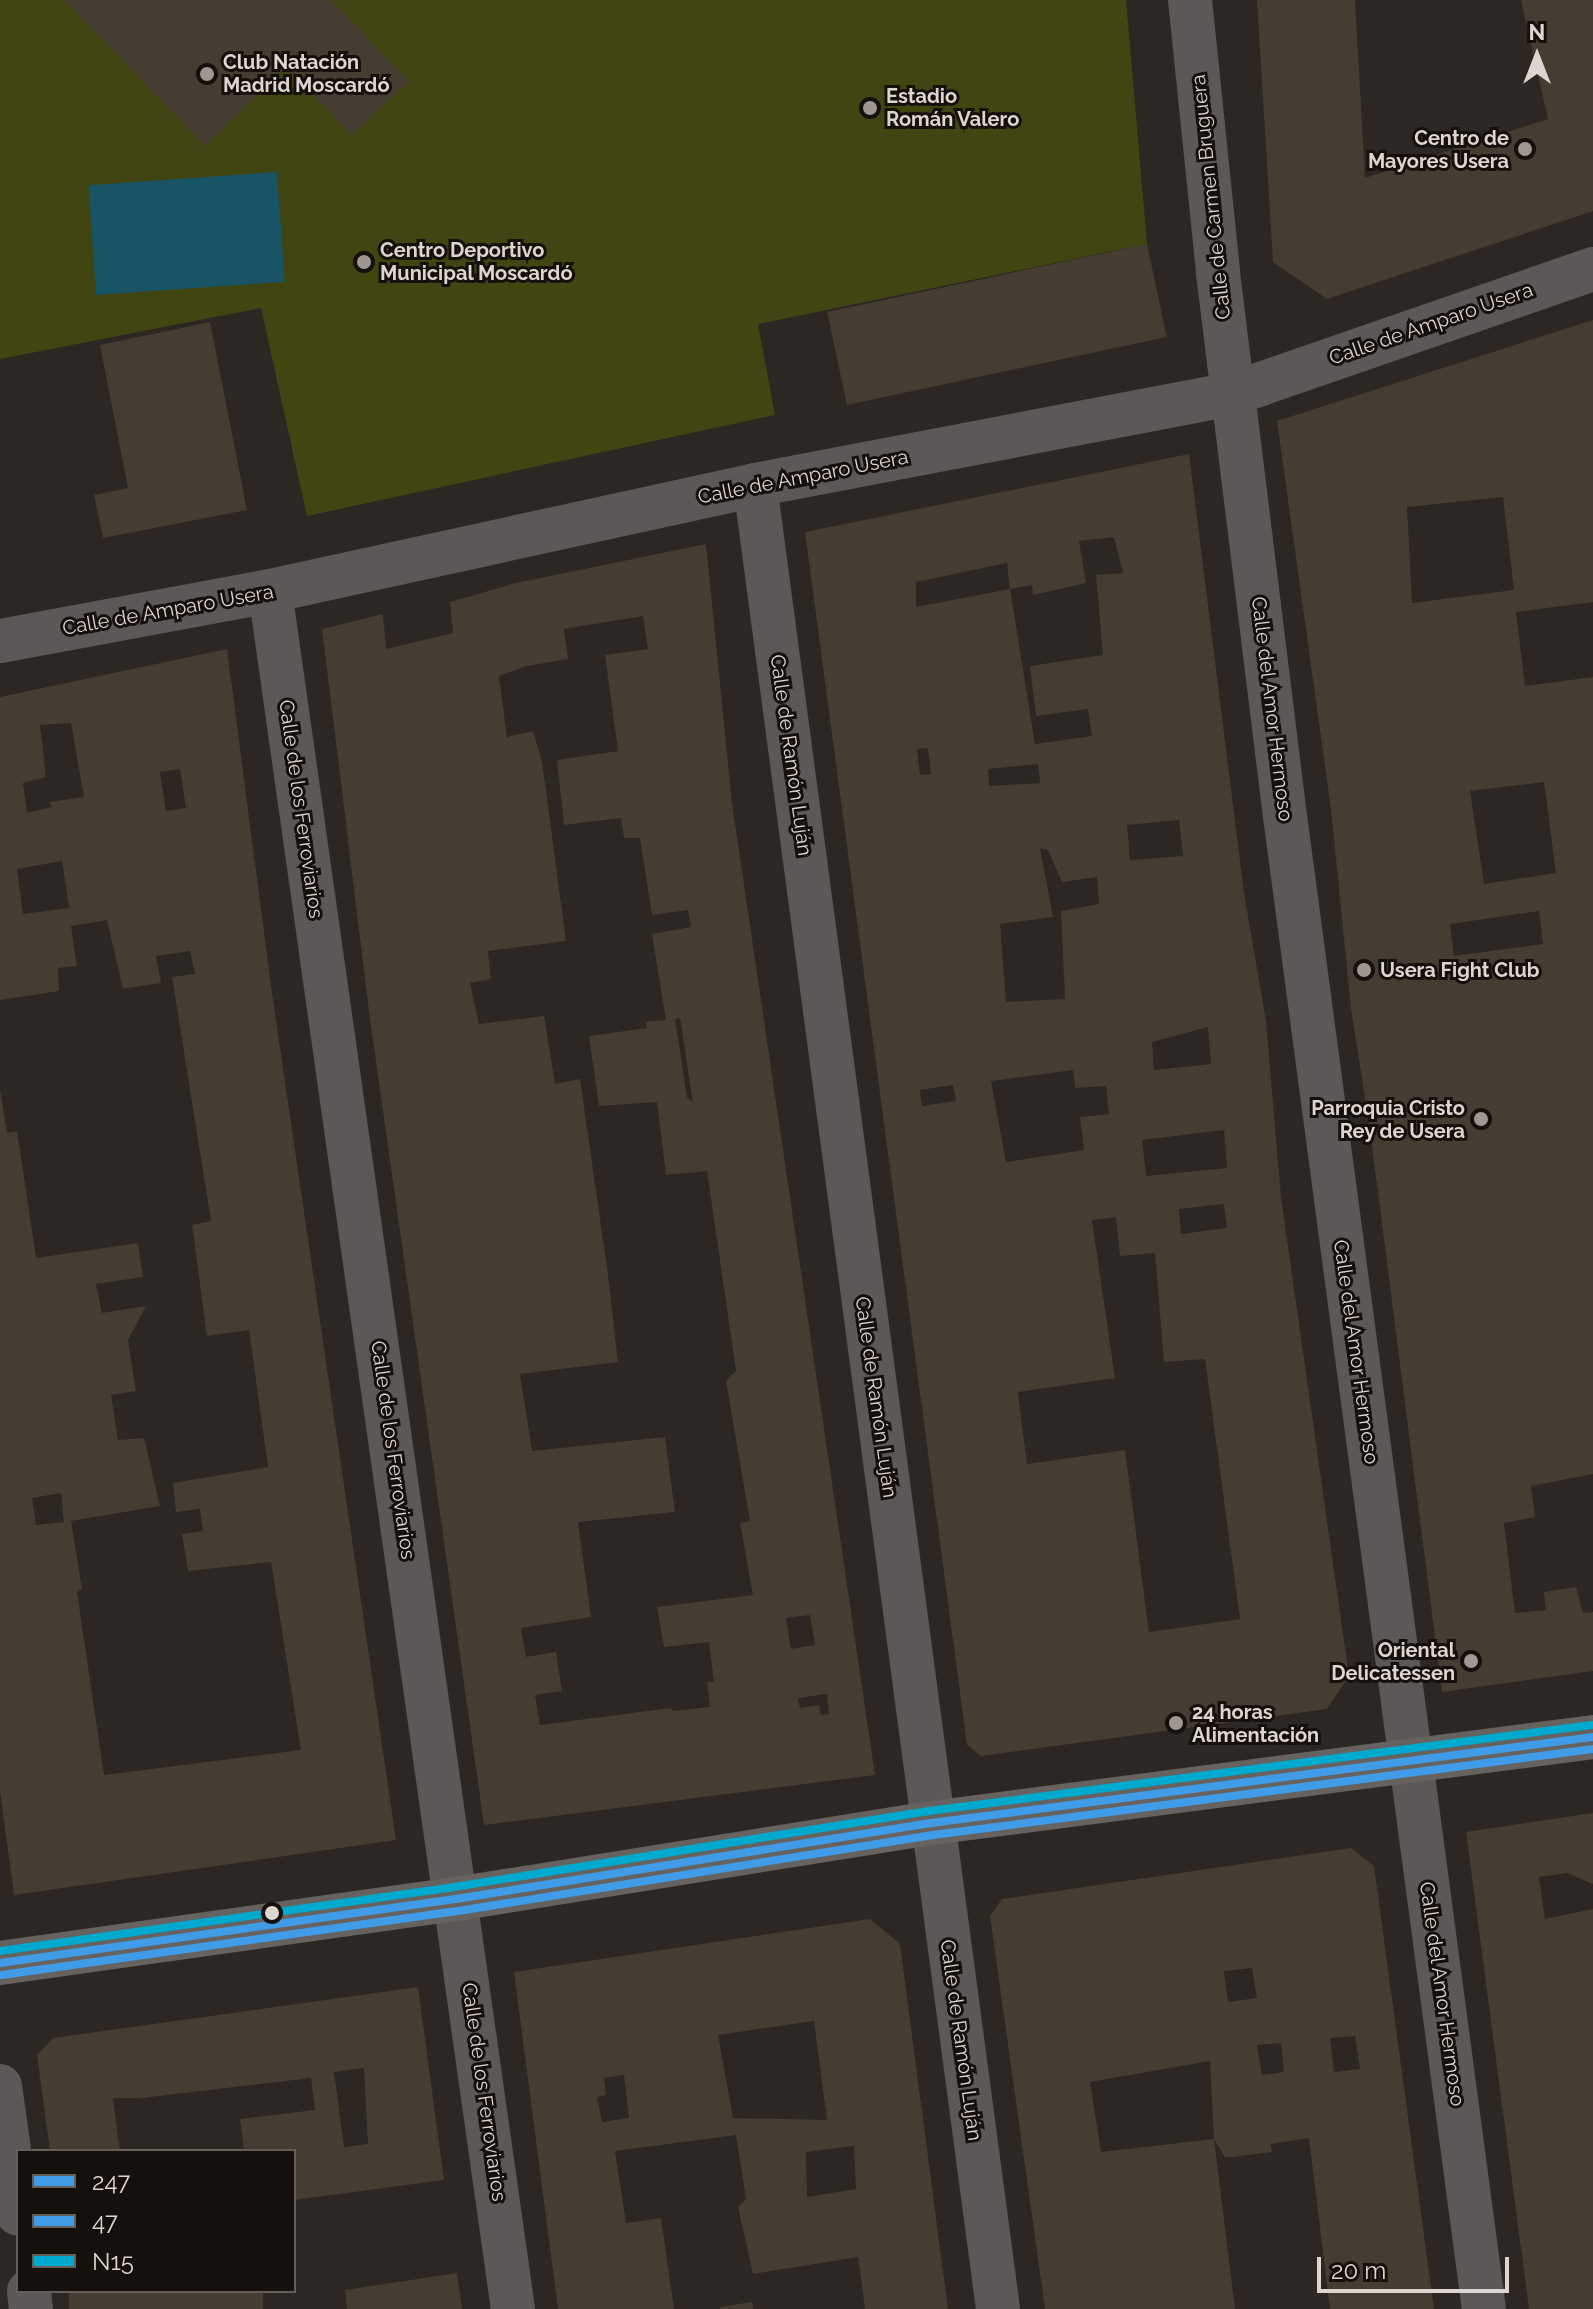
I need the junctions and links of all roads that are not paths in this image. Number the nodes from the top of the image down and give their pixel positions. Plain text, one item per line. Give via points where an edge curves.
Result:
1 (1190, 0) edge
2 (1593, 269) edge
3 (1232, 394) junction
4 (755, 485) junction
5 (270, 591) junction
6 (0, 641) edge
7 (1593, 1737) edge
8 (1411, 1758) junction
9 (931, 1823) junction
10 (456, 1899) junction
11 (0, 1963) edge
12 (0, 2086) edge
13 (16, 2200) edge
14 (513, 2309) edge
15 (998, 2309) edge
16 (1484, 2309) edge

1 - 3 street, Calle de Carmen Bruguera
2 - 3 street, Calle de Amparo Usera
3 - 4 street, Calle de Amparo Usera
3 - 8 street, Calle del Amor Hermoso
4 - 5 street, Calle de Amparo Usera
4 - 9 street, Calle de Ramón Luján
5 - 6 street, Calle de Amparo Usera
5 - 10 street, Calle de los Ferroviarios
7 - 8 main road
8 - 9 main road
8 - 16 street, Calle del Amor Hermoso
9 - 10 main road
9 - 15 street, Calle de Ramón Luján
10 - 11 main road
10 - 14 street, Calle de los Ferroviarios
12 - 13 street

